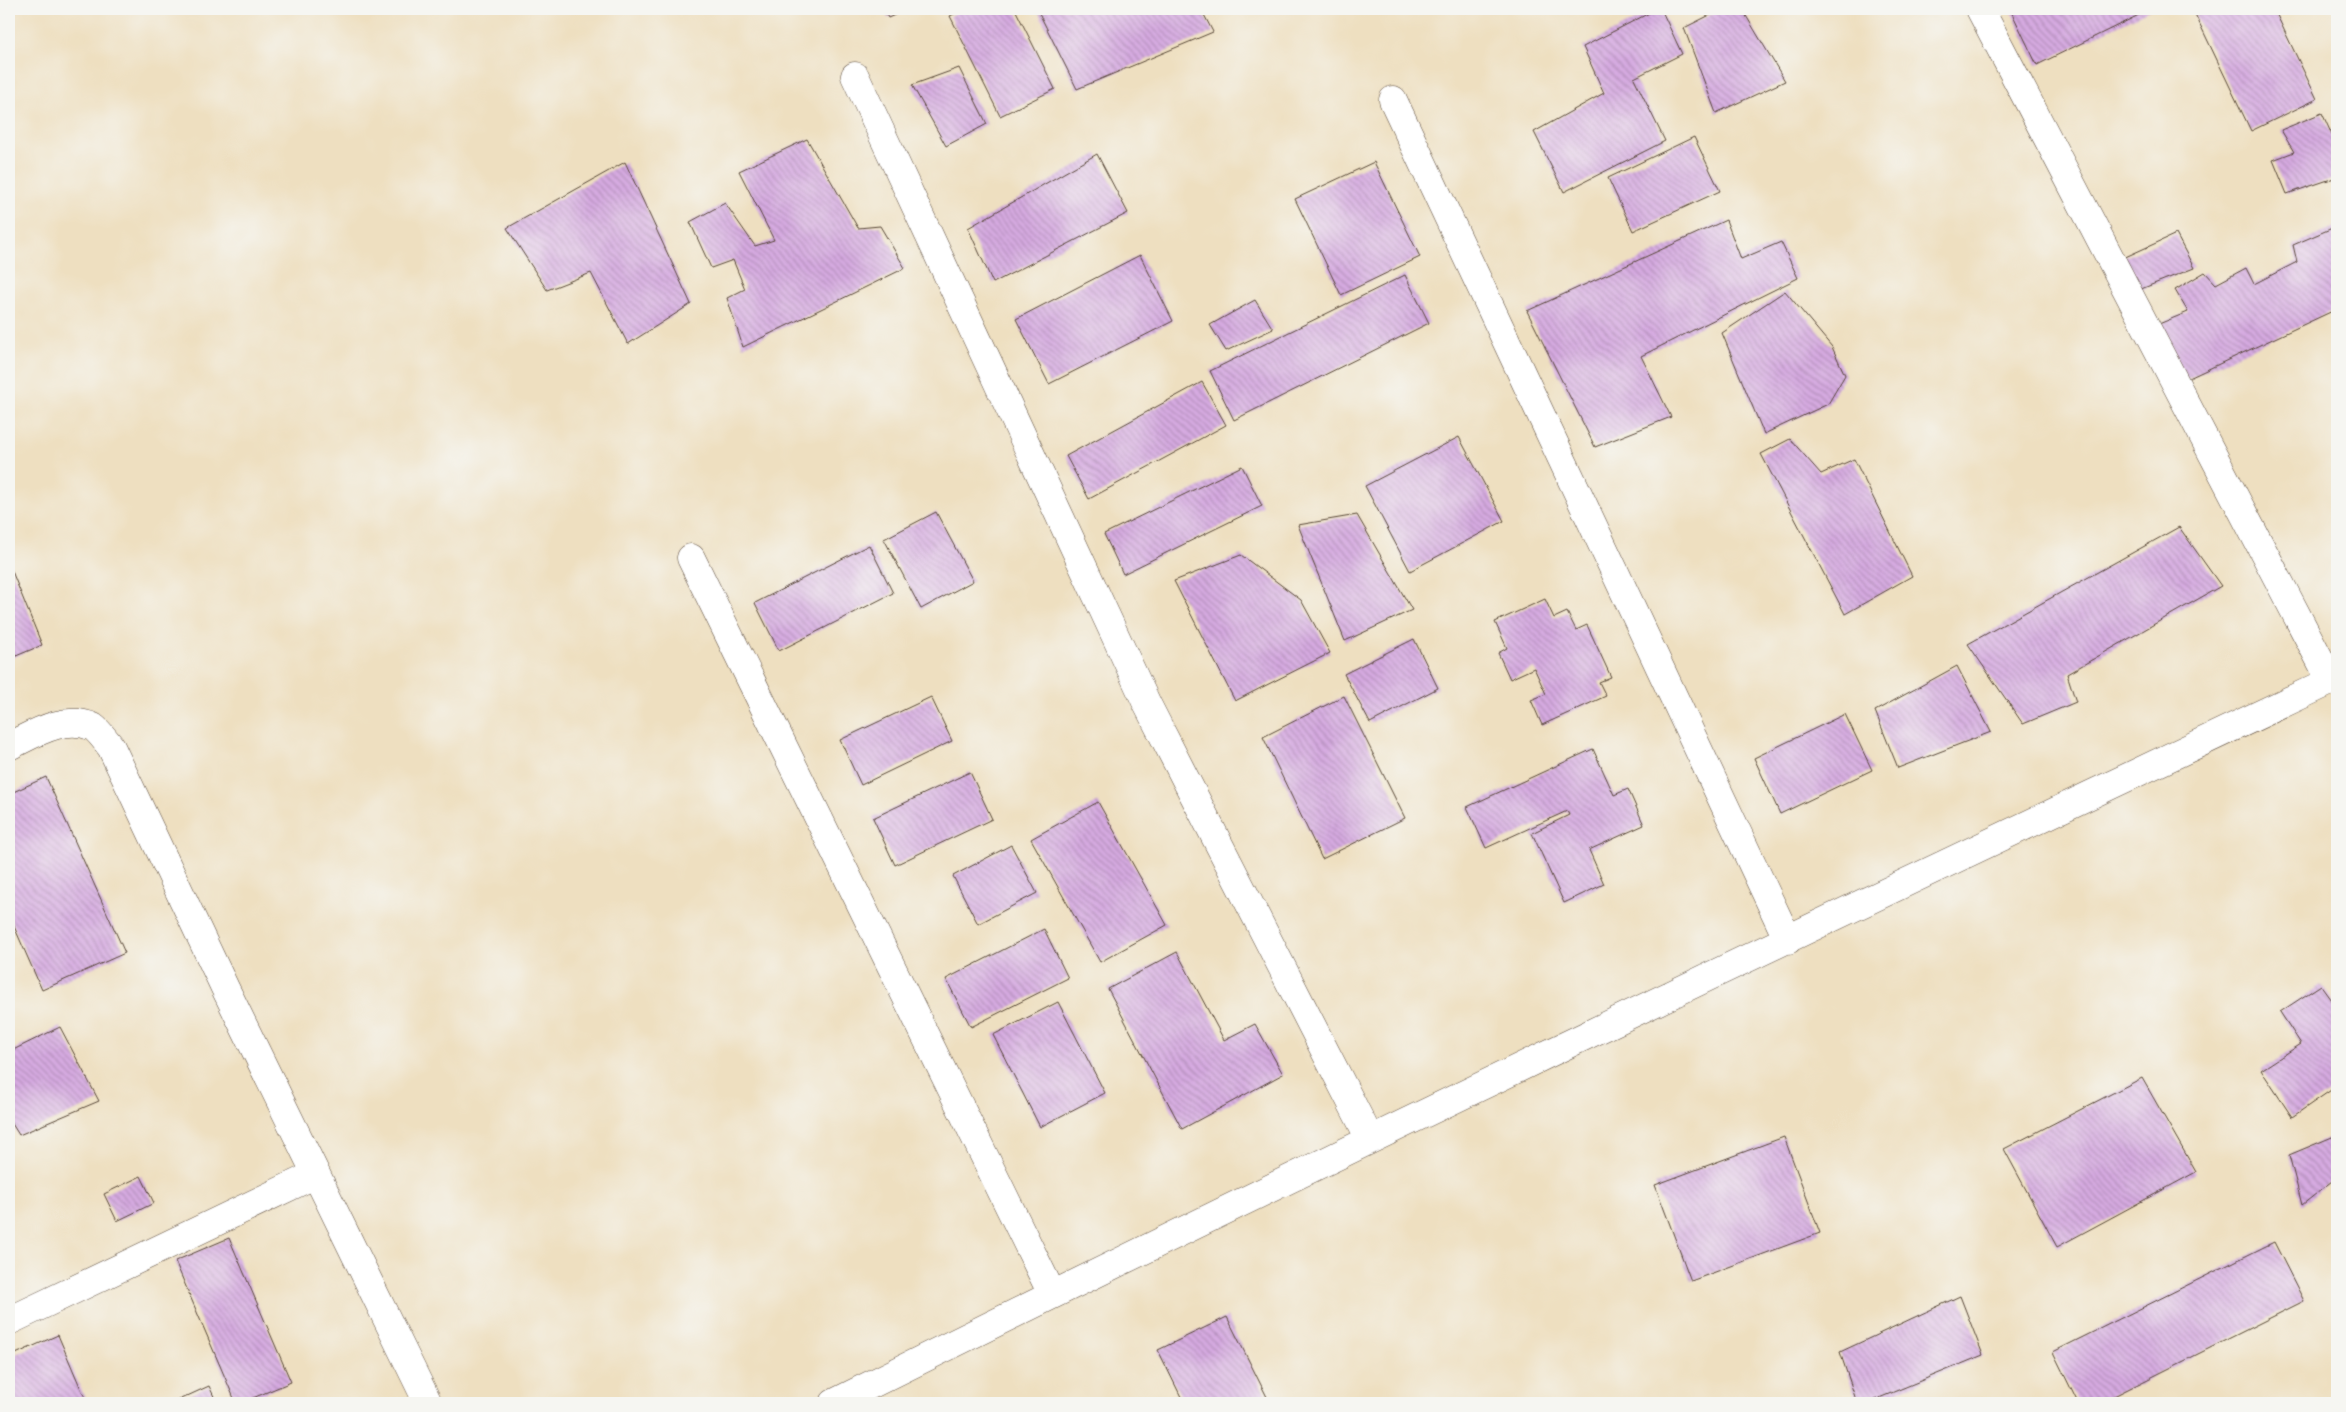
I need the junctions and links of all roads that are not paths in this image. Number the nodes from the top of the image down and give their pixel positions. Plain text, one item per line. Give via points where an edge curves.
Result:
1 (1980, 9) edge
2 (855, 76) dead end
3 (1393, 100) dead end
4 (691, 558) dead end
5 (2334, 679) edge
6 (9, 746) edge
7 (1788, 940) junction
8 (1370, 1139) junction
9 (316, 1174) junction
10 (1052, 1294) junction
11 (9, 1322) edge
12 (428, 1403) edge
13 (834, 1403) edge

1 - 5 street
2 - 8 street via 1147,704
3 - 7 street
4 - 10 street
5 - 7 street
6 - 9 street via 72,721 94,728 111,748
7 - 8 street
8 - 10 street
9 - 11 street
9 - 12 street
10 - 13 street

